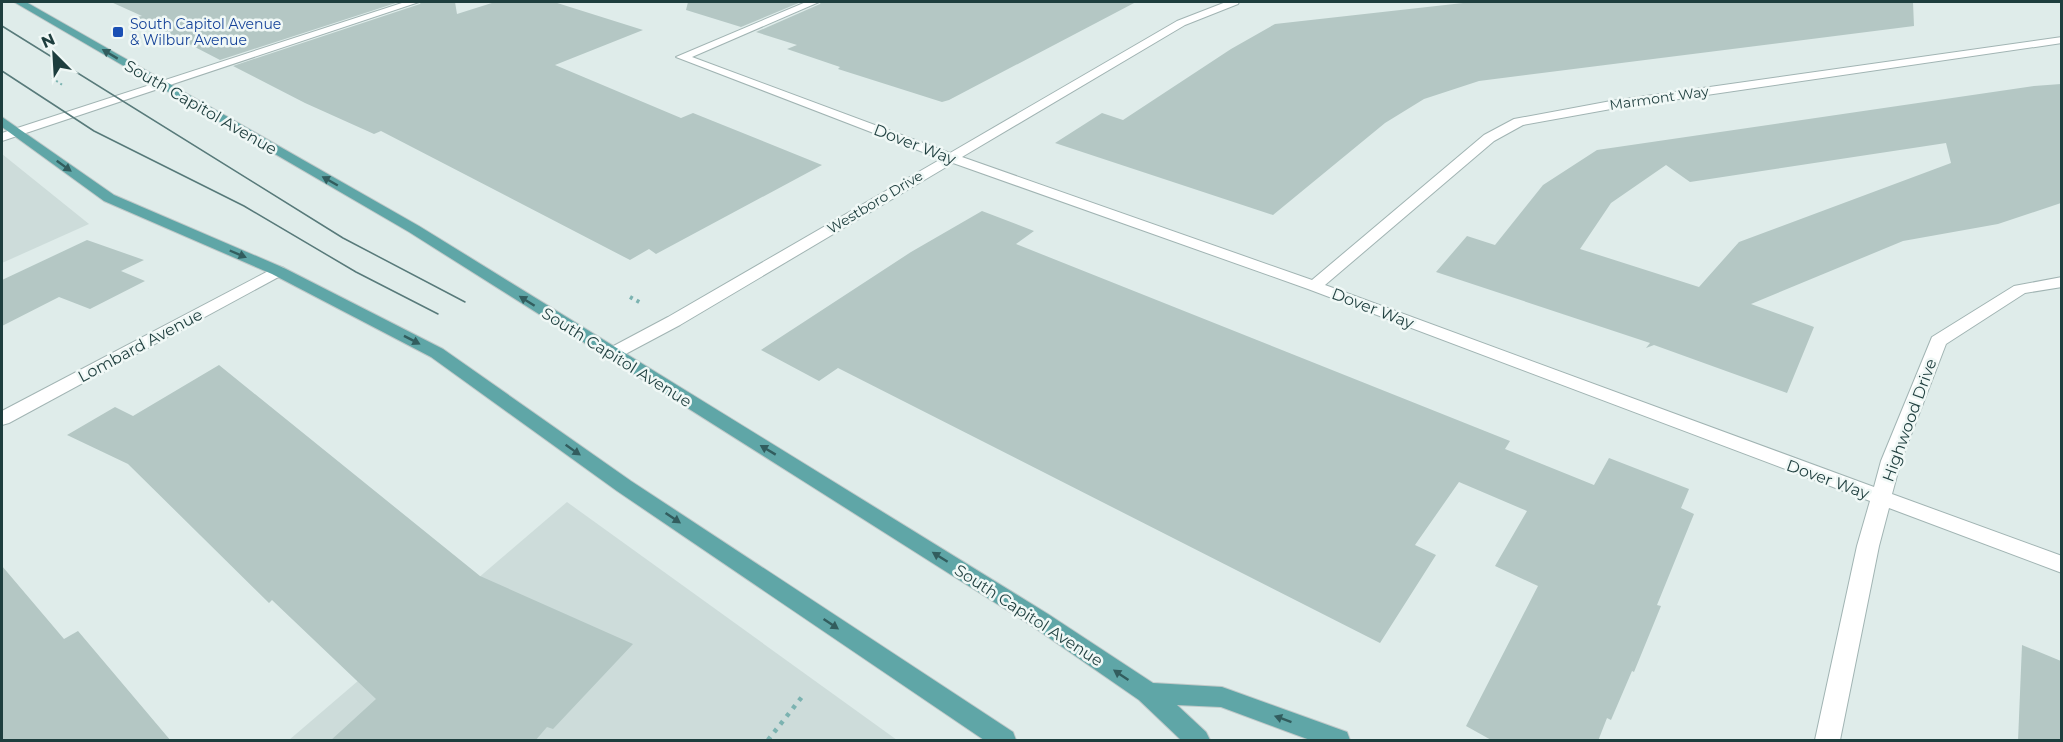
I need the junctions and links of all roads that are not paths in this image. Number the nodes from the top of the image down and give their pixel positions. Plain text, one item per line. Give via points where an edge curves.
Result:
1 (19, 2) edge
2 (414, 2) edge
3 (814, 2) edge
4 (1234, 2) edge
5 (2061, 40) edge
6 (160, 84) junction
7 (2, 121) edge
8 (9, 135) edge
9 (950, 158) junction
10 (278, 271) junction
11 (2061, 282) edge
12 (1314, 286) junction
13 (612, 354) junction
14 (2, 420) edge
15 (1882, 499) junction
16 (2061, 565) edge
17 (1148, 693) junction
18 (1004, 741) edge
19 (1197, 741) edge
20 (1338, 741) edge
21 (1827, 741) edge

6 -> 1 main road, South Capitol Avenue
2 - 6 street
3 - 9 street, Dover Way via 682,57
4 - 9 street, Westboro Drive via 1181,23
5 - 12 street, Marmont Way via 1623,103 1518,122 1489,138
6 - 8 street
13 -> 6 main road, South Capitol Avenue via 414,229
7 - 8 main road
8 -> 10 main road via 109,198
9 - 12 street, Dover Way
9 - 13 street, Westboro Drive
10 - 14 street, Lombard Avenue
10 -> 18 main road via 437,353 624,486
11 - 15 street, Highwood Drive via 2020,289 1938,341 1892,461
12 - 15 street, Dover Way
17 -> 13 main road, South Capitol Avenue via 1040,620
15 - 16 street, Dover Way
15 - 21 street, Highwood Drive via 1868,546
17 - 19 main road, South Capitol Avenue
20 -> 17 main road via 1222,697

